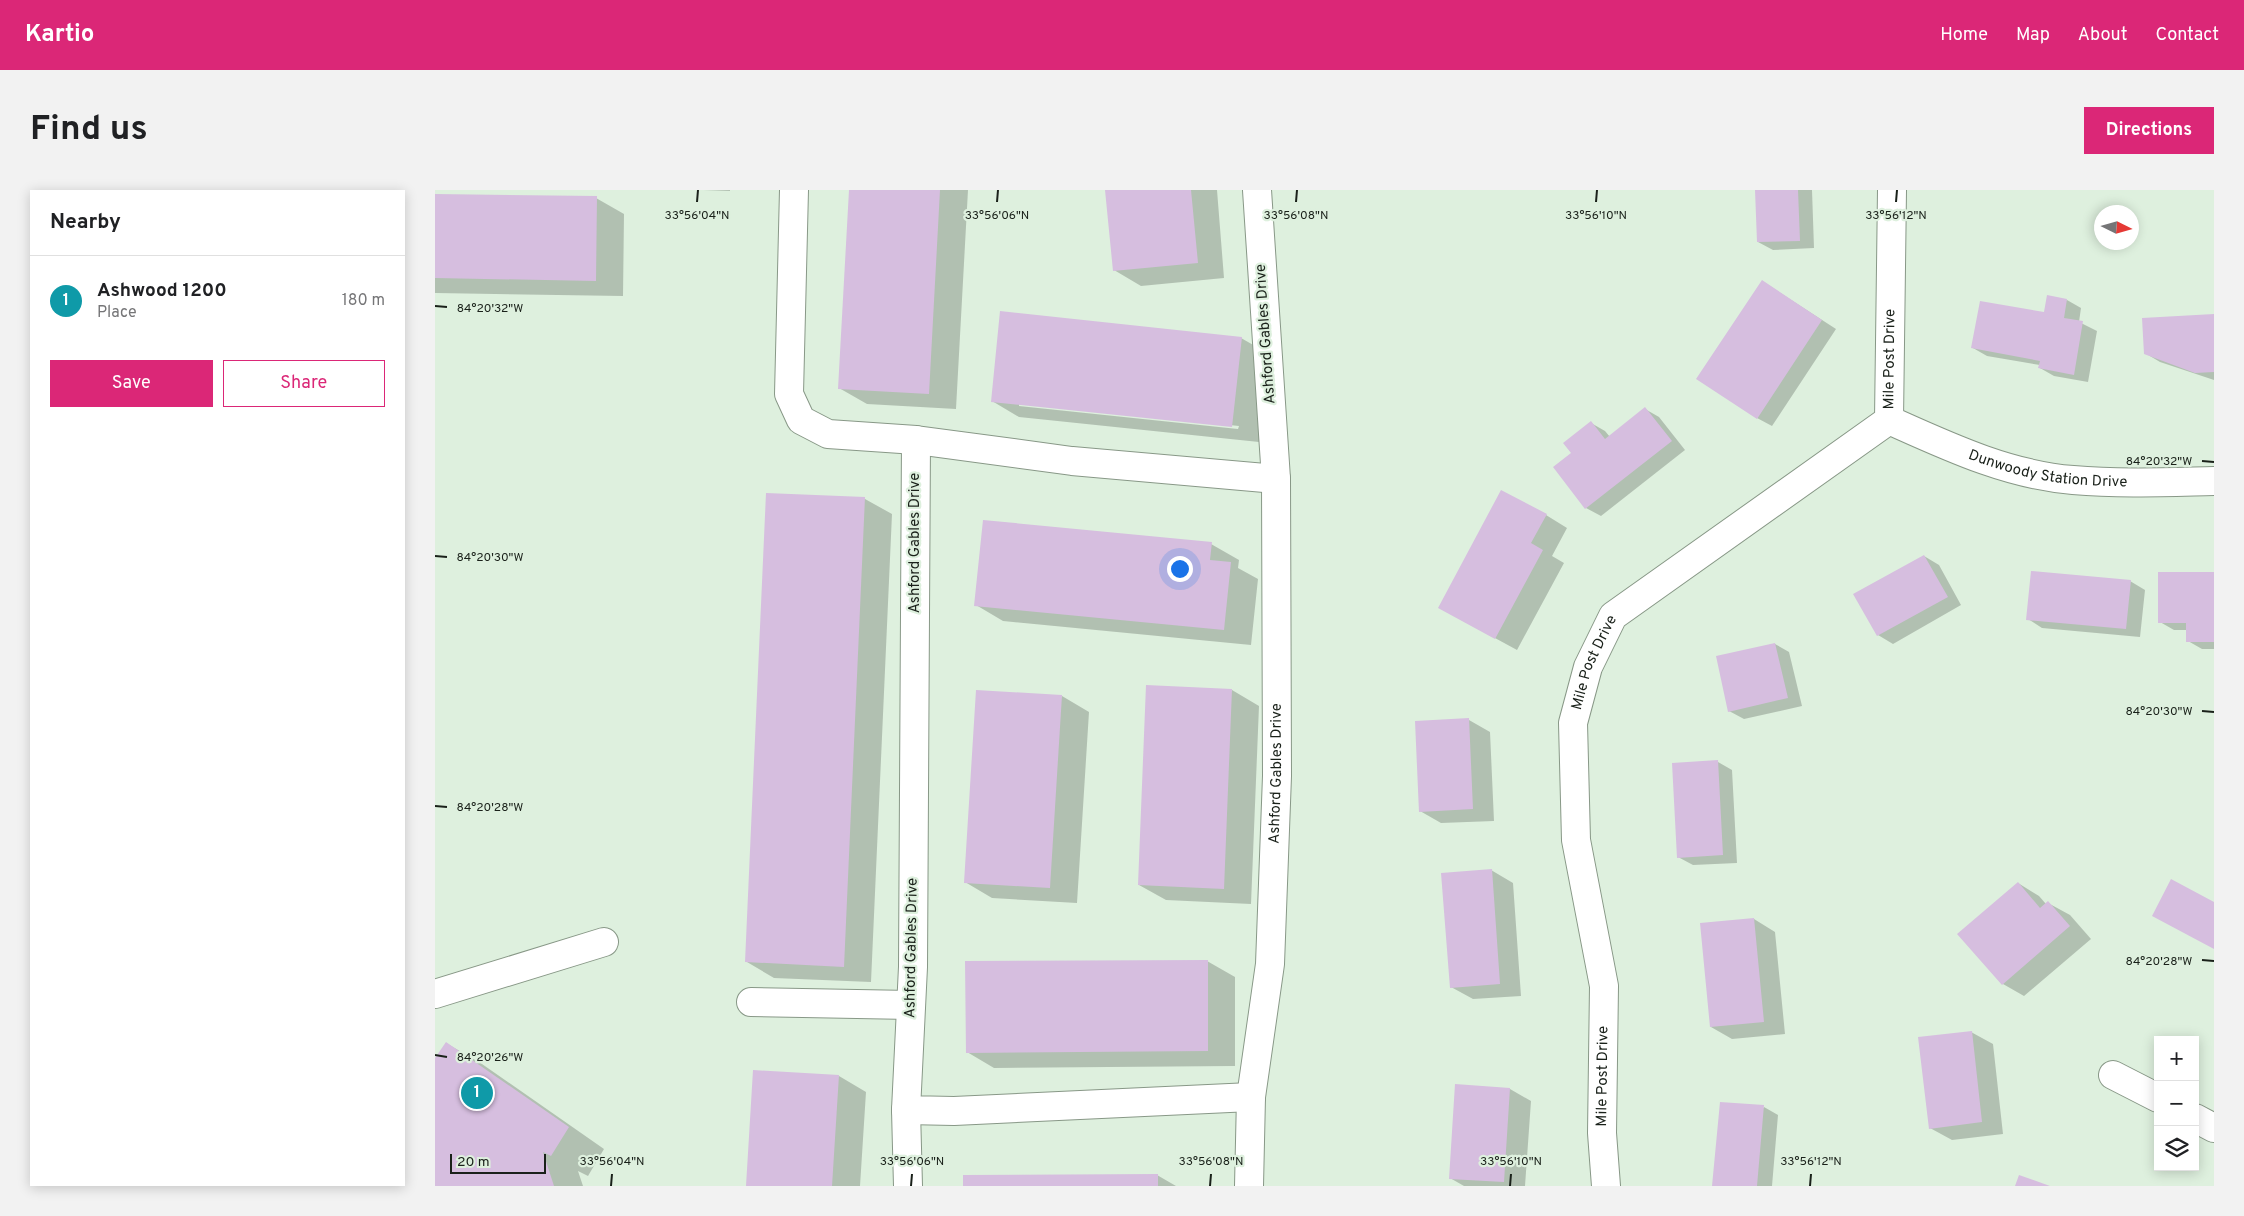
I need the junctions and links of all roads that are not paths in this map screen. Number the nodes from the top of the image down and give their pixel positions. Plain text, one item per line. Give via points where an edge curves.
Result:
1 (794, 190) edge
2 (1257, 190) edge
3 (1892, 190) edge
4 (1889, 420) junction
5 (916, 440) junction
6 (1276, 479) junction
7 (2214, 481) edge
8 (604, 942) dead end
9 (435, 994) edge
10 (751, 1002) dead end
11 (911, 1005) junction
12 (2113, 1075) dead end
13 (2154, 1096) edge
14 (1251, 1098) junction
15 (905, 1110) junction
16 (2199, 1120) edge
17 (2214, 1128) edge
18 (908, 1186) edge
19 (1249, 1186) edge
20 (1606, 1186) edge

1 - 5 street via 789,394 801,420 828,434
2 - 6 street, Ashford Gables Drive
3 - 4 street, Mile Post Drive
4 - 7 street, Dunwoody Station Drive via 1965,453 2017,469 2072,480
4 - 20 street, Mile Post Drive via 1613,616 1588,667 1573,723 1576,840 1605,986 1602,1133
5 - 6 street via 1072,462
5 - 11 street, Ashford Gables Drive
6 - 14 street, Ashford Gables Drive via 1277,776 1270,964
8 - 9 street
10 - 11 street
11 - 15 street, Ashford Gables Drive
12 - 13 street
14 - 15 street via 954,1111
14 - 19 street, Ashford Gables Drive
15 - 18 street, Ashford Gables Drive
16 - 17 street

